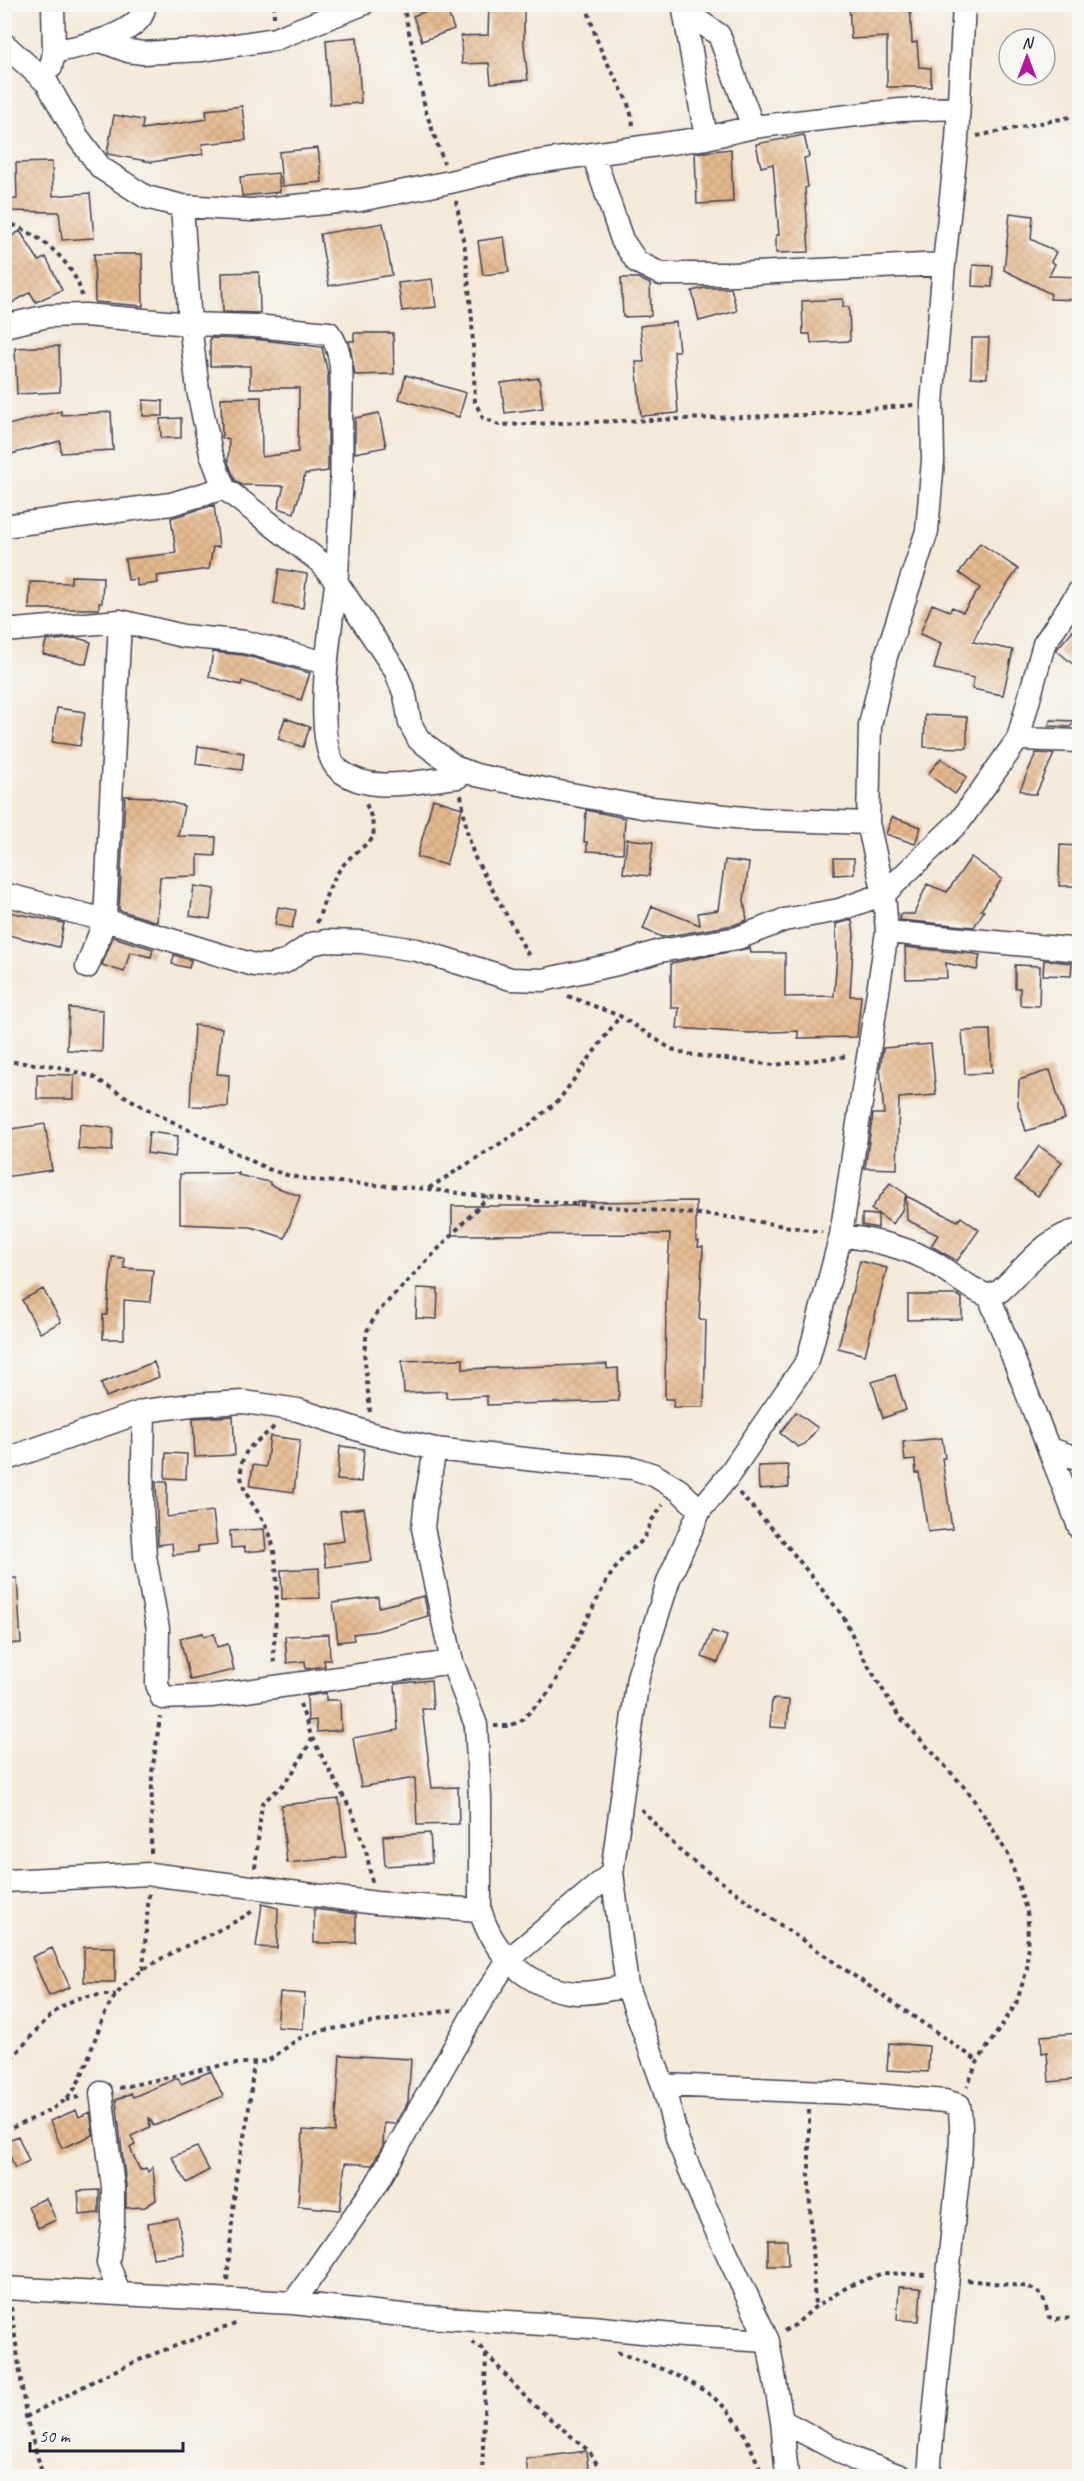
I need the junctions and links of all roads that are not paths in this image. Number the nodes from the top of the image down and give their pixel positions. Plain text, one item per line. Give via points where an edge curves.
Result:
1 (53, 4) edge
2 (146, 4) edge
3 (363, 4) edge
4 (964, 4) edge
5 (684, 8) edge
6 (101, 41) junction
7 (6, 46) edge
8 (54, 52) junction
9 (47, 82) junction
10 (958, 108) junction
11 (753, 128) junction
12 (706, 138) junction
13 (593, 154) junction
14 (182, 206) junction
15 (944, 264) junction
16 (190, 324) junction
17 (4, 326) edge
18 (224, 488) junction
19 (4, 526) edge
20 (336, 581) junction
21 (1080, 590) edge
22 (120, 621) junction
23 (4, 631) edge
24 (326, 663) junction
25 (1018, 739) junction
26 (1080, 741) edge
27 (458, 777) road end
28 (868, 823) junction
29 (4, 894) edge
30 (884, 894) junction
31 (105, 920) junction
32 (887, 932) junction
33 (1080, 950) edge
34 (87, 967) dead end
35 (1080, 1230) edge
36 (841, 1235) junction
37 (989, 1296) junction
38 (144, 1411) junction
39 (435, 1449) junction
40 (1050, 1449) junction
41 (4, 1460) edge
42 (1080, 1460) edge
43 (700, 1510) junction
44 (1080, 1529) edge
45 (452, 1662) junction
46 (612, 1873) junction
47 (4, 1881) edge
48 (480, 1911) junction
49 (508, 1960) junction
50 (627, 1986) junction
51 (663, 2085) junction
52 (101, 2092) road end
53 (7, 2288) edge
54 (119, 2293) junction
55 (292, 2302) junction
56 (768, 2341) junction
57 (782, 2421) junction
58 (787, 2476) edge
59 (900, 2476) edge
60 (929, 2476) edge

1 - 8 street
2 - 6 street via 140,18
3 - 6 street via 275,39 245,45 143,53
4 - 10 street
5 - 11 street via 719,35
5 - 12 street
6 - 8 street
7 - 9 street
8 - 9 street
9 - 14 street via 77,136 101,168 146,197
10 - 11 street via 900,110
10 - 15 street
11 - 12 street
12 - 13 street
13 - 14 street via 529,163 360,200 251,210
13 - 15 street via 622,240 637,262 661,274
14 - 16 street
15 - 28 street via 932,403 933,460 927,531 886,656 870,725
16 - 17 street via 85,315 48,316
16 - 18 street via 211,454
16 - 20 street via 315,331 329,333 337,343 342,495
18 - 19 street via 171,504
18 - 20 street via 319,561
20 - 24 street
20 - 28 street via 395,670 410,723 420,740 457,768 476,776 642,807 753,819
21 - 25 street via 1044,644
22 - 23 street
22 - 24 street via 183,636 245,642
22 - 31 street
24 - 27 street via 328,749 340,771 358,781 387,784
25 - 26 street
25 - 30 street via 960,821
28 - 30 street
29 - 31 street
30 - 31 street via 838,910 784,920 738,938 660,951 543,980 511,979 417,950 362,942 311,944 285,962 254,965
30 - 32 street
31 - 34 street
32 - 33 street
32 - 36 street
35 - 37 street via 1053,1239 1000,1292
36 - 37 street via 896,1246 930,1260 970,1288
36 - 43 street via 808,1360
37 - 40 street
38 - 39 street via 244,1402 298,1410
38 - 41 street
38 - 45 street via 145,1556 158,1629 158,1684 162,1698 211,1696
39 - 43 street via 633,1468 680,1490
39 - 45 street via 423,1528
40 - 42 street
40 - 44 street
43 - 46 street via 669,1579 638,1677
45 - 48 street via 476,1725
46 - 49 street
46 - 50 street
47 - 48 street via 150,1874 376,1903
48 - 49 street via 490,1938
49 - 50 street via 532,1980 556,1989 590,1993
49 - 55 street via 376,2185
50 - 51 street
51 - 56 street via 678,2141
51 - 60 street via 809,2091 959,2105 958,2169
52 - 54 street via 112,2187 108,2263
53 - 54 street
54 - 55 street
55 - 56 street via 411,2316
56 - 57 street
57 - 58 street
57 - 59 street via 854,2459

